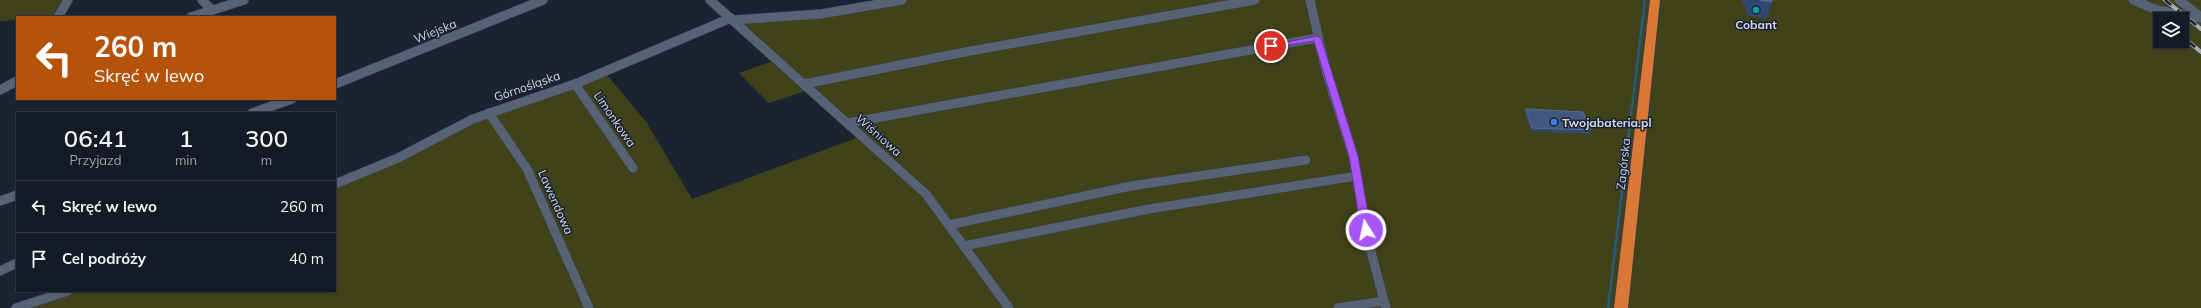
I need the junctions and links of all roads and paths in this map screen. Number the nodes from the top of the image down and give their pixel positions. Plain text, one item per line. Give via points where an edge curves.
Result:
1 (68, 0) edge
2 (202, 0) edge
3 (244, 0) edge
4 (543, 0) edge
5 (710, 0) edge
6 (902, 0) edge
7 (1254, 0) edge
8 (1310, 0) edge
9 (1655, 0) edge
10 (2133, 0) edge
11 (2179, 0) edge
12 (212, 10) junction
13 (59, 16) edge
14 (194, 16) edge
15 (2201, 17) edge
16 (732, 19) junction
17 (1317, 38) junction
18 (16, 81) edge
19 (336, 84) edge
20 (575, 84) junction
21 (804, 84) junction
22 (0, 90) edge
23 (289, 100) edge
24 (257, 112) edge
25 (489, 113) junction
26 (848, 123) junction
27 (1306, 160) dead end
28 (633, 168) dead end
29 (1357, 176) junction
30 (336, 184) edge
31 (16, 195) edge
32 (0, 201) edge
33 (949, 225) junction
34 (964, 246) junction
35 (16, 263) edge
36 (0, 271) edge
37 (65, 292) edge
38 (1385, 304) edge
39 (16, 308) edge
40 (589, 308) edge
41 (1009, 308) edge
42 (1338, 308) edge
43 (1621, 308) edge

1 - 13 street
2 - 12 street
3 - 12 street
4 - 19 street, Wiejska
5 - 16 street, Wiśniowa
6 - 16 street, Górnośląska via 821,14
7 - 21 street
8 - 17 street
9 - 43 highway, Zagórska
10 - 15 street via 2157,10
11 - 15 street
12 - 14 street
16 - 20 street, Górnośląska
16 - 21 street, Wiśniowa
17 - 26 street
17 - 29 street via 1354,156
18 - 22 street
20 - 25 street, Górnośląska
20 - 28 street, Limonkowa
21 - 26 street, Wiśniowa
23 - 24 street
25 - 30 street, Górnośląska via 398,158
25 - 40 street, Lawendowa via 527,169
26 - 33 street, Wiśniowa via 926,194
27 - 33 street via 1131,186
29 - 34 street via 1149,209
29 - 38 street via 1369,244
31 - 32 street
33 - 34 street, Wiśniowa
34 - 41 street, Wiśniowa
35 - 36 street
37 - 39 street
38 - 42 street

